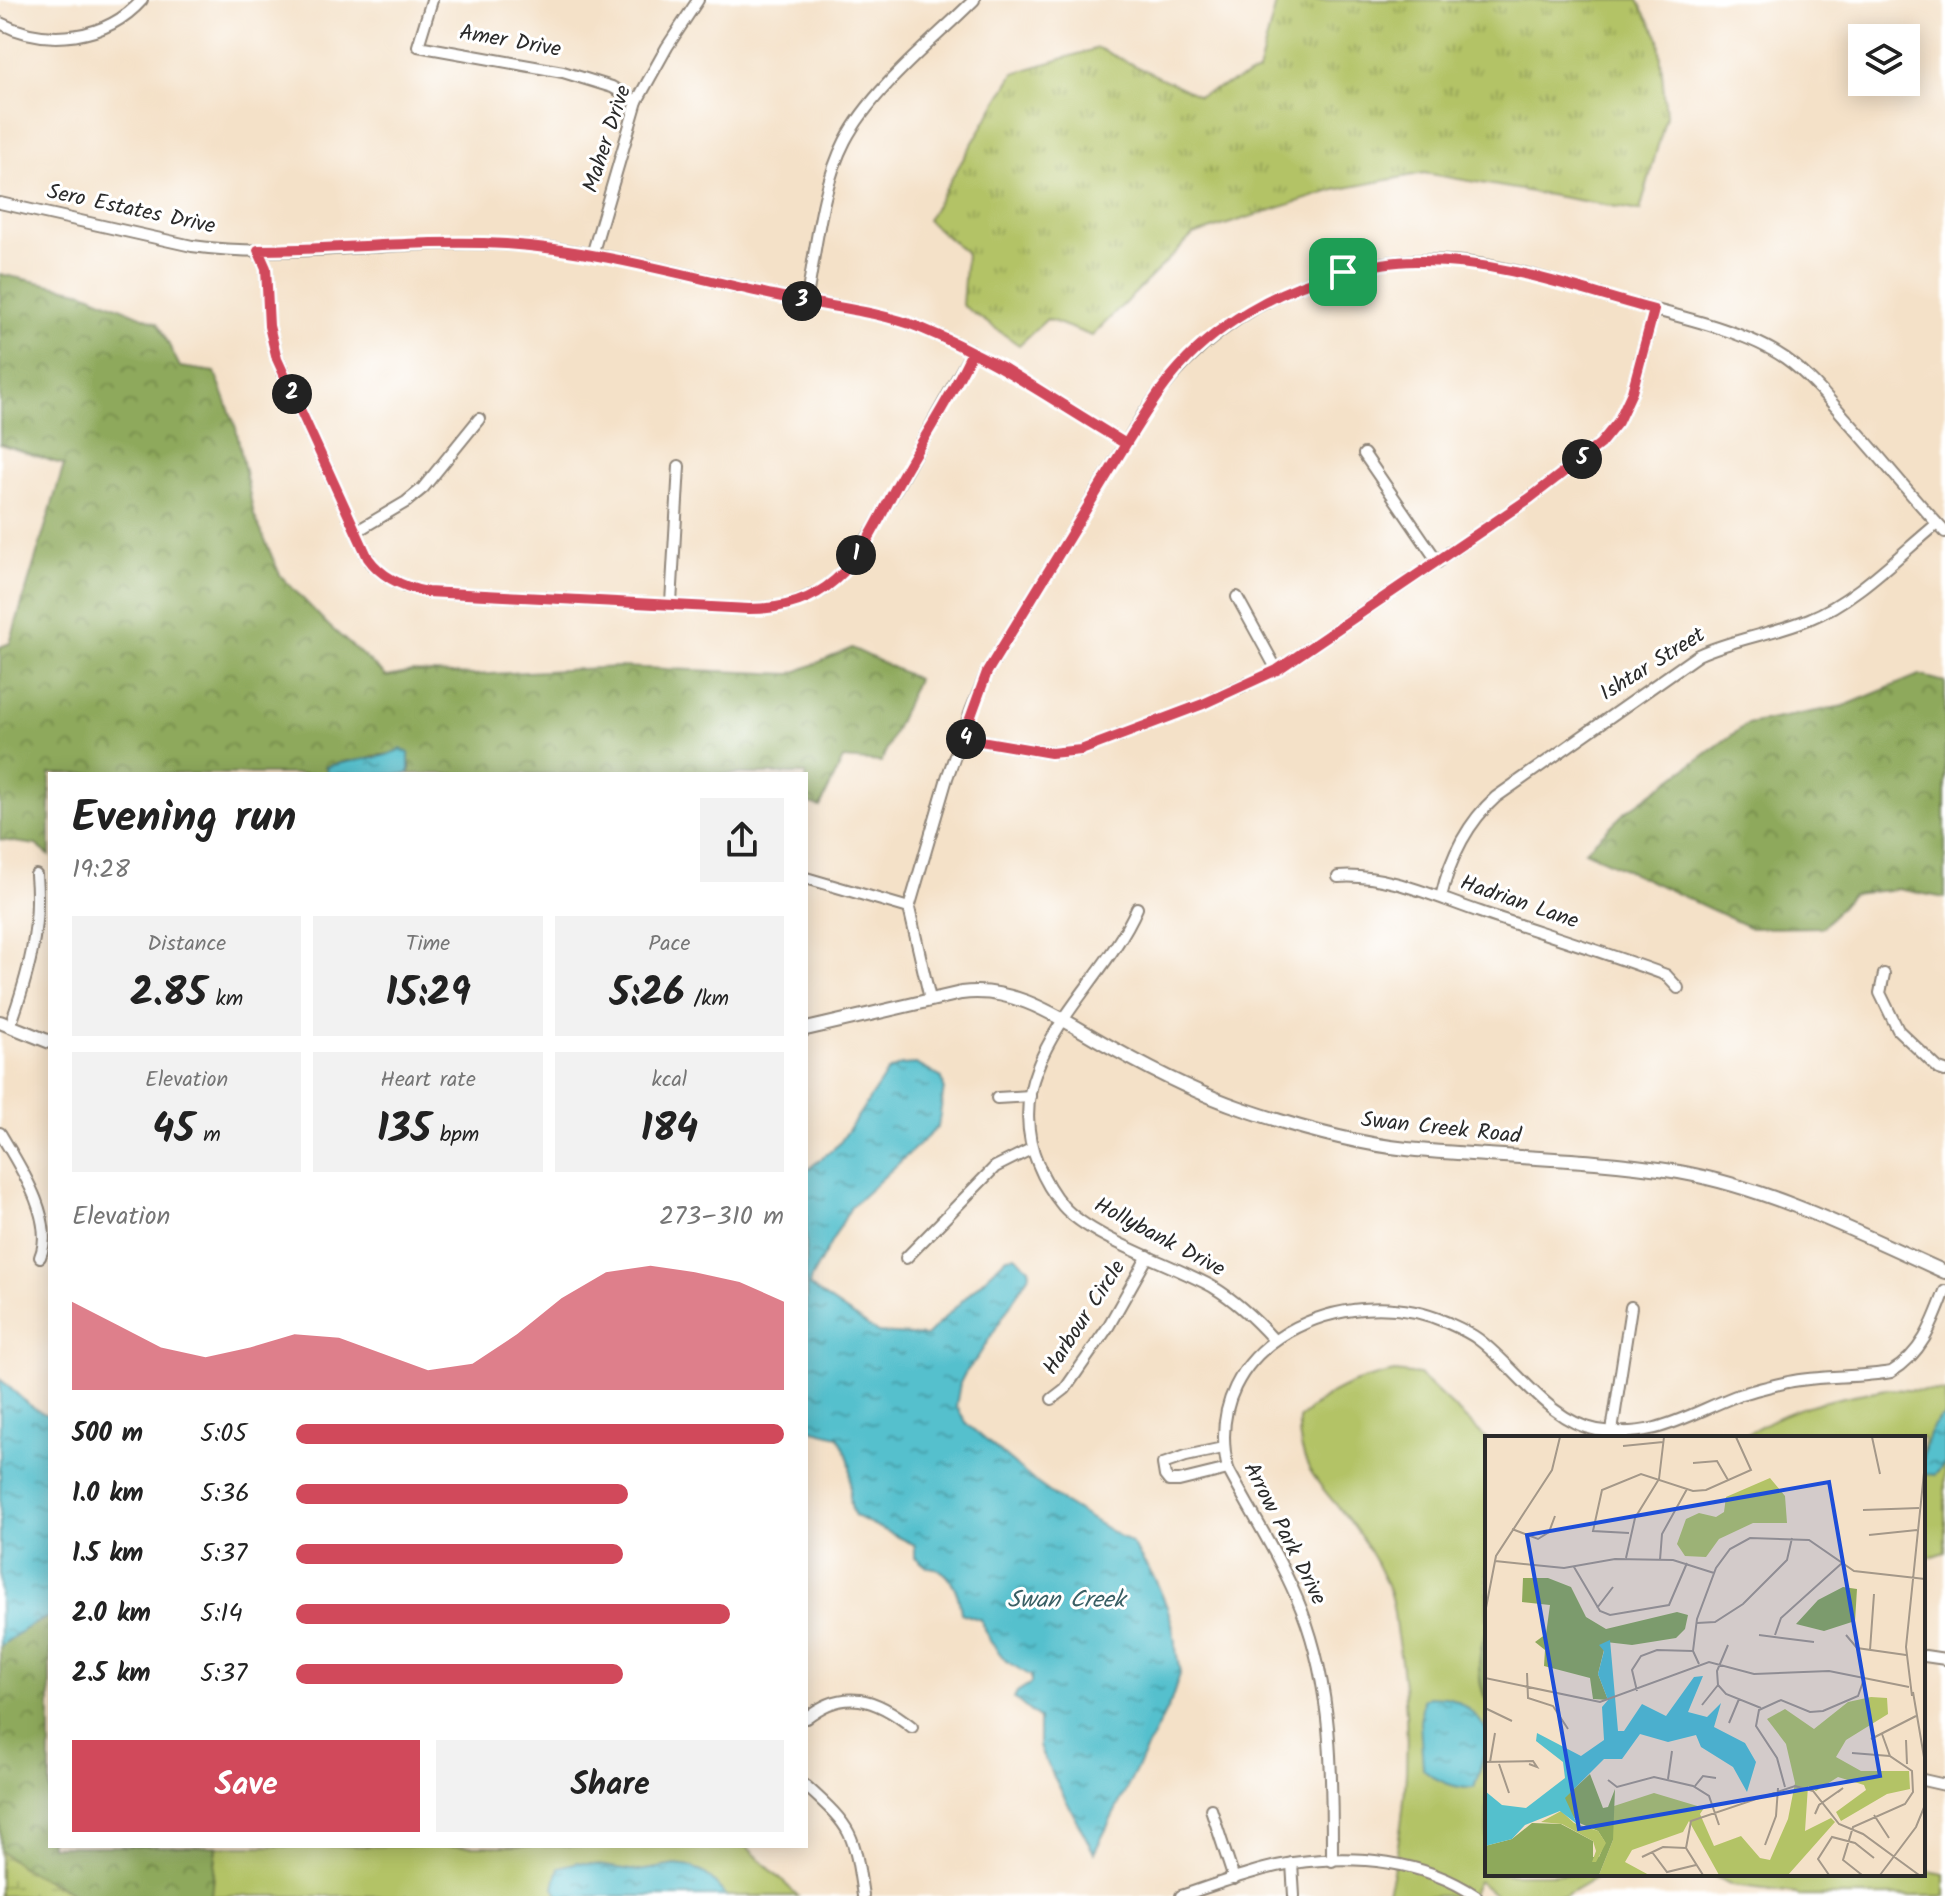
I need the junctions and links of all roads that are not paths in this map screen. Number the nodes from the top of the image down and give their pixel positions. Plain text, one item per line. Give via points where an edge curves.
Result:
1 (142, 0) edge
2 (432, 0) edge
3 (698, 0) edge
4 (974, 0) edge
5 (0, 23) edge
6 (637, 101) junction
7 (0, 203) edge
8 (258, 250) junction
9 (592, 255) junction
10 (806, 302) junction
11 (1654, 310) junction
12 (972, 352) junction
13 (479, 419) dead end
14 (1126, 444) junction
15 (1364, 454) dead end
16 (679, 466) dead end
17 (1941, 528) edge
18 (357, 531) junction
19 (1438, 562) junction
20 (1237, 597) dead end
21 (671, 603) junction
22 (1277, 670) junction
23 (963, 738) junction
24 (36, 875) dead end
25 (1338, 877) dead end
26 (808, 879) edge
27 (1441, 897) junction
28 (909, 908) junction
29 (1137, 908) dead end
30 (1884, 974) dead end
31 (1678, 988) dead end
32 (930, 999) junction
33 (1064, 1021) junction
34 (5, 1024) edge
35 (808, 1029) edge
36 (48, 1041) edge
37 (1945, 1071) edge
38 (1030, 1096) junction
39 (997, 1098) dead end
40 (0, 1133) edge
41 (1031, 1149) junction
42 (48, 1229) edge
43 (1148, 1256) junction
44 (40, 1257) dead end
45 (906, 1258) dead end
46 (1945, 1272) edge
47 (1945, 1291) edge
48 (1631, 1307) dead end
49 (1273, 1339) junction
50 (1052, 1399) dead end
51 (1612, 1431) junction
52 (1223, 1448) junction
53 (1228, 1469) junction
54 (1925, 1656) dead end
55 (1945, 1659) edge
56 (808, 1717) edge
57 (912, 1727) dead end
58 (1925, 1780) edge
59 (1945, 1785) edge
60 (808, 1788) edge
61 (1211, 1809) dead end
62 (1332, 1861) junction
63 (1292, 1863) junction
64 (1234, 1879) junction
65 (863, 1896) edge
66 (1181, 1896) edge
67 (1294, 1896) edge
68 (1476, 1896) edge

1 - 5 street via 126,16 85,34 39,35
2 - 6 street, Amer Drive via 418,46 563,72
3 - 6 street, Maher Drive
4 - 10 street via 871,103 846,140 827,194
6 - 9 street, Maher Drive
7 - 8 street, Sero Estates Drive via 192,246
8 - 9 street, Sero Estates Drive via 458,243
8 - 18 street via 266,268 277,359
9 - 10 street, Sero Estates Drive
10 - 12 street, Sero Estates Drive via 901,321
11 - 14 street via 1466,263 1391,262 1332,274 1253,309 1197,349 1163,387
11 - 17 street via 1738,336 1784,358 1825,395
11 - 19 street via 1632,392 1611,432 1564,473
12 - 14 street, Sero Estates Drive
12 - 21 street via 873,530 835,581 777,607
13 - 18 street via 423,488
14 - 23 street via 987,672
15 - 19 street
16 - 21 street
17 - 27 street, Ishtar Street via 1810,619 1698,655 1496,797 1464,835
18 - 21 street via 378,570 415,589
19 - 22 street
20 - 22 street
22 - 23 street via 1081,750 1051,753
23 - 28 street
24 - 34 street via 32,957
25 - 27 street, Hadrian Lane via 1379,880
26 - 28 street
27 - 31 street, Hadrian Lane via 1666,975
28 - 32 street
29 - 33 street, Hollybank Drive via 1126,933
30 - 37 street via 1880,993 1898,1030
32 - 33 street, Swan Creek Road via 996,991
32 - 35 street, Swan Creek Road
33 - 38 street, Hollybank Drive via 1039,1063
33 - 46 street, Swan Creek Road via 1191,1088 1311,1130 1406,1149 1646,1168 1717,1180 1810,1212
34 - 36 street
38 - 39 street
38 - 41 street, Hollybank Drive
40 - 42 street
41 - 43 street, Hollybank Drive via 1070,1213
41 - 45 street via 995,1167
42 - 44 street
43 - 49 street, Hollybank Drive via 1227,1297
43 - 50 street, Harbour Circle via 1108,1327 1065,1389
47 - 51 street, Arrow Park Drive via 1927,1337 1891,1372 1790,1382 1738,1395 1655,1430
48 - 51 street
49 - 51 street, Arrow Park Drive via 1315,1320 1372,1308 1424,1314 1477,1338 1565,1417
49 - 52 street, Arrow Park Drive via 1234,1387
52 - 53 street, Arrow Park Drive
52 - 53 street via 1163,1464 1165,1476 1179,1481
53 - 62 street, Arrow Park Drive via 1295,1593 1320,1670 1329,1735
54 - 55 street
56 - 57 street via 832,1701 850,1699 889,1711
58 - 59 street
60 - 65 street via 852,1836
61 - 64 street
62 - 63 street
62 - 68 street via 1400,1865
63 - 64 street
63 - 67 street
64 - 66 street

